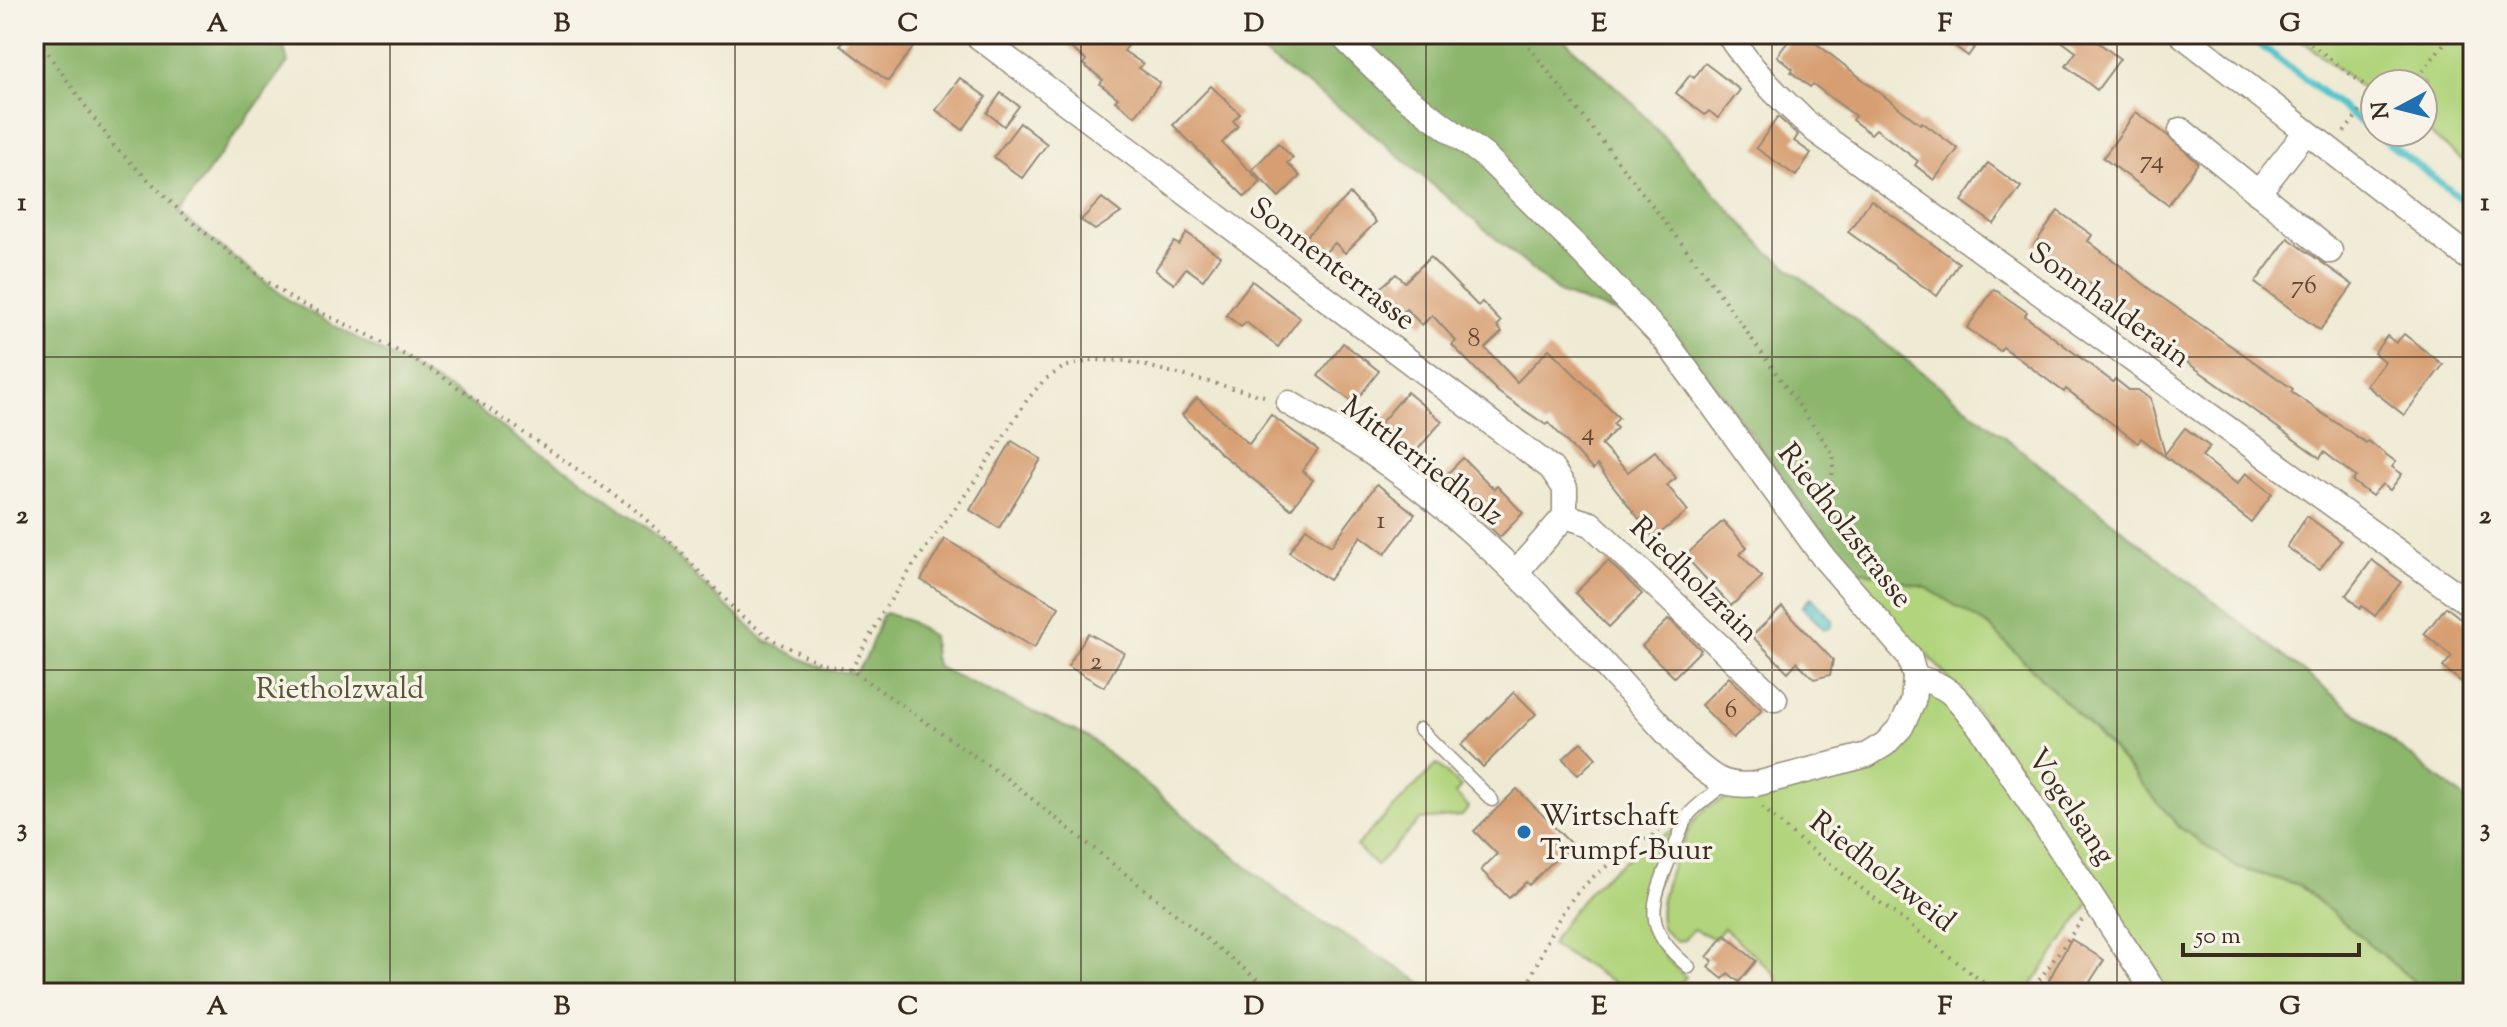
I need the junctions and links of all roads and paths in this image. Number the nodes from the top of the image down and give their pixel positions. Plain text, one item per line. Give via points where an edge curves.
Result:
1 (34, 34) edge
2 (975, 34) edge
3 (1340, 34) edge
4 (1519, 34) edge
5 (1728, 34) edge
6 (2181, 34) edge
7 (2298, 34) edge
8 (2451, 34) edge
9 (2425, 68) edge
10 (2359, 81) edge
11 (2359, 113) edge
12 (2181, 130) dead end
13 (2305, 133) junction
14 (2330, 149) junction
15 (2258, 193) junction
16 (2330, 251) dead end
17 (2473, 261) edge
18 (1289, 403) joint
19 (1565, 516) junction
20 (1824, 558) junction
21 (1516, 572) junction
22 (2473, 606) edge
23 (851, 670) junction
24 (1915, 677) junction
25 (1775, 699) dead end
26 (1420, 729) dead end
27 (1732, 785) junction
28 (1492, 800) dead end
29 (1690, 813) junction
30 (2096, 900) junction
31 (1689, 967) dead end
32 (1274, 993) edge
33 (1524, 993) edge
34 (1997, 993) edge
35 (2030, 993) edge
36 (2155, 993) edge

1 - 23 path via 114,146 188,219 250,269 293,300 434,371 632,507 742,617 773,640 822,664
2 - 19 street, Sonnenterrasse via 1551,468 1565,488
3 - 20 street, Riedholzstrasse via 1400,93 1486,157 1665,340
4 - 20 path via 1710,280 1834,455
5 - 22 street, Sonnhalderain via 1778,98 1816,131
6 - 13 street
7 - 10 path
8 - 9 path
11 - 14 path
12 - 15 street
13 - 14 street
13 - 15 street
14 - 17 street
15 - 16 street
18 - 21 street, Mittlerriedholz via 1373,454
18 - 23 path via 1127,361 1093,360 1064,367 1027,400 893,595
19 - 21 street
19 - 25 street, Riedholzrain via 1591,524
20 - 24 street, Riedholzstrasse via 1902,646
21 - 27 street via 1686,754 1711,776
23 - 32 path via 1006,778
24 - 27 street via 1913,702 1901,727 1867,755 1756,784
24 - 30 street, Vogelsang via 1952,692
26 - 28 lane
27 - 29 lane
27 - 34 path, Riedholzweid
29 - 31 lane via 1665,870 1654,917 1667,949
29 - 33 path via 1578,891
30 - 35 path
30 - 36 street, Vogelsang

